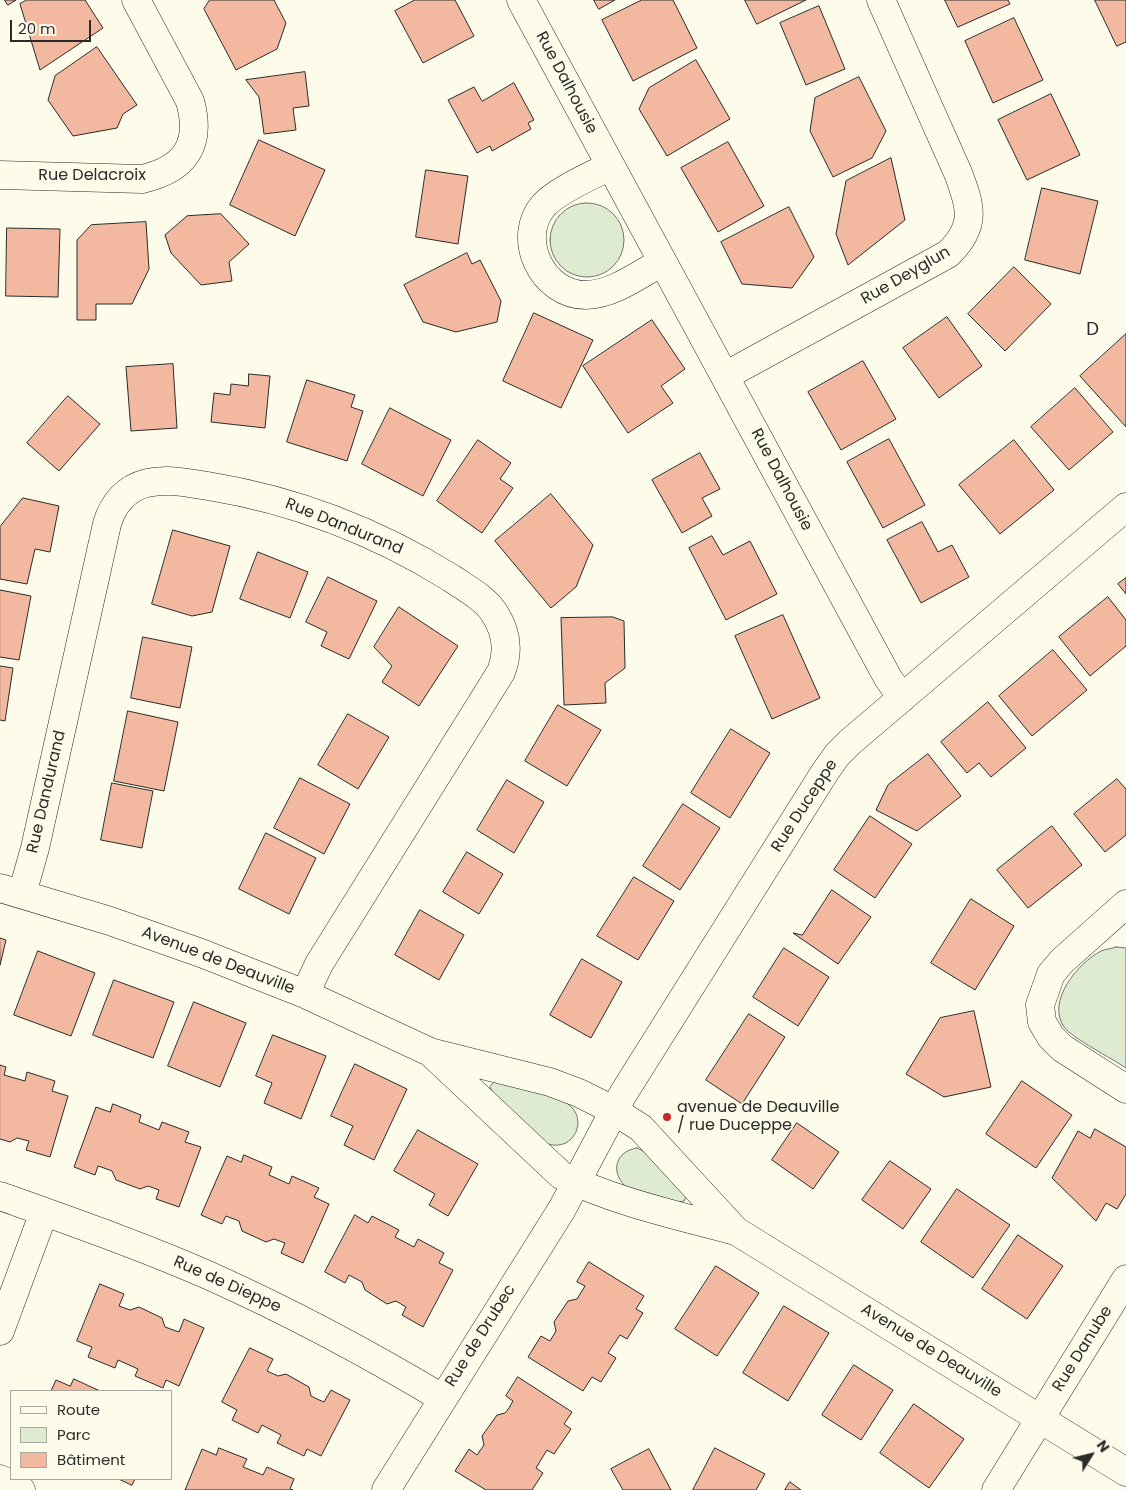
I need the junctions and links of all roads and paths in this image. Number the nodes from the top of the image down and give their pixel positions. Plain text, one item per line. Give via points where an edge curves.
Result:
1 (136, 0) edge
2 (521, 0) edge
3 (881, 0) edge
4 (610, 166) junction
5 (0, 175) edge
6 (662, 262) junction
7 (725, 376) junction
8 (1126, 507) edge
9 (902, 698) junction
10 (11, 891) edge
11 (1124, 911) edge
12 (305, 994) junction
13 (430, 1052) junction
14 (1126, 1089) edge
15 (613, 1110) junction
16 (575, 1182) junction
17 (0, 1196) edge
18 (44, 1212) junction
19 (736, 1231) junction
20 (1126, 1279) edge
21 (0, 1331) edge
22 (442, 1398) junction
23 (1040, 1418) junction
24 (1126, 1472) edge
25 (0, 1479) edge
26 (22, 1490) edge
27 (386, 1490) edge
28 (996, 1490) edge

1 - 5 street, Rue Delacroix via 190,101 194,133 191,147 182,159 159,175 142,179
2 - 4 street, Rue Dalhousie
3 - 7 street, Rue Deyglun via 963,187 970,212 967,228 959,244 948,254
4 - 6 street, Rue Dalhousie
4 - 6 street via 544,205 535,218 532,234 538,265 548,279 564,290 583,295 600,294
6 - 7 street, Rue Dalhousie
7 - 9 street, Rue Dalhousie via 888,678
8 - 9 street, Rue Duceppe
9 - 15 street, Rue Duceppe via 850,742 825,772
10 - 12 street, Avenue de Deauville via 193,950
10 - 12 street, Rue Dandurand via 35,848 107,524 117,501 135,488 162,481 240,491 308,510 410,553 475,593 495,614 507,649 501,672 319,964
11 - 14 street via 1062,961 1051,974 1040,1004 1042,1022 1062,1048
12 - 13 street, Avenue de Deauville
13 - 15 street, Avenue de Deauville via 550,1082
13 - 16 street, Avenue de Deauville via 548,1164
15 - 16 street, Rue Duceppe
15 - 19 street, Avenue de Deauville via 641,1128
16 - 19 street, Avenue de Deauville via 678,1216
16 - 22 street, Rue de Drubec via 562,1209
17 - 18 street, Rue de Dieppe
18 - 21 street
18 - 22 street, Rue de Dieppe via 210,1276 336,1336
19 - 23 street, Avenue de Deauville
20 - 23 street, Rue Danube
22 - 27 street, Rue de Drubec
23 - 24 street, Avenue de Deauville
23 - 28 street, Rue Danube
25 - 26 street

